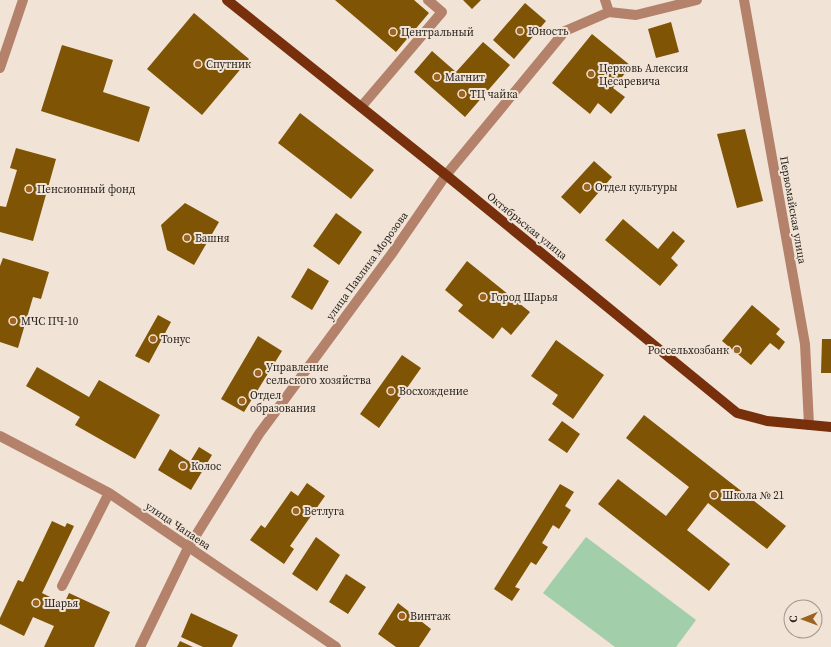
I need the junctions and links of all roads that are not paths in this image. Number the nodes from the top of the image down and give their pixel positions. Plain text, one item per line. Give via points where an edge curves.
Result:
1 (23, 0) edge
2 (227, 0) edge
3 (428, 0) edge
4 (605, 0) edge
5 (697, 0) edge
6 (744, 0) edge
7 (609, 12) junction
8 (0, 68) edge
9 (361, 107) junction
10 (446, 175) junction
11 (809, 425) junction
12 (831, 427) edge
13 (0, 436) edge
14 (109, 494) junction
15 (188, 548) junction
16 (62, 586) dead end
17 (140, 647) edge
18 (336, 647) edge

1 - 8 street
2 - 9 main road, Октябрьская улица
3 - 9 street via 442,12
4 - 7 street
5 - 7 street, улица Павлика Морозова via 636,15
6 - 11 street, Первомайская улица via 806,344
7 - 10 street, улица Павлика Морозова via 565,31
9 - 10 main road, Октябрьская улица
10 - 11 main road, Октябрьская улица via 737,413 767,421
10 - 15 street, улица Павлика Морозова via 393,252 259,434
11 - 12 main road, Октябрьская улица
13 - 14 street, улица Чапаева
14 - 15 street, улица Чапаева
14 - 16 street
15 - 17 street, улица Павлика Морозова
15 - 18 street, улица Чапаева

